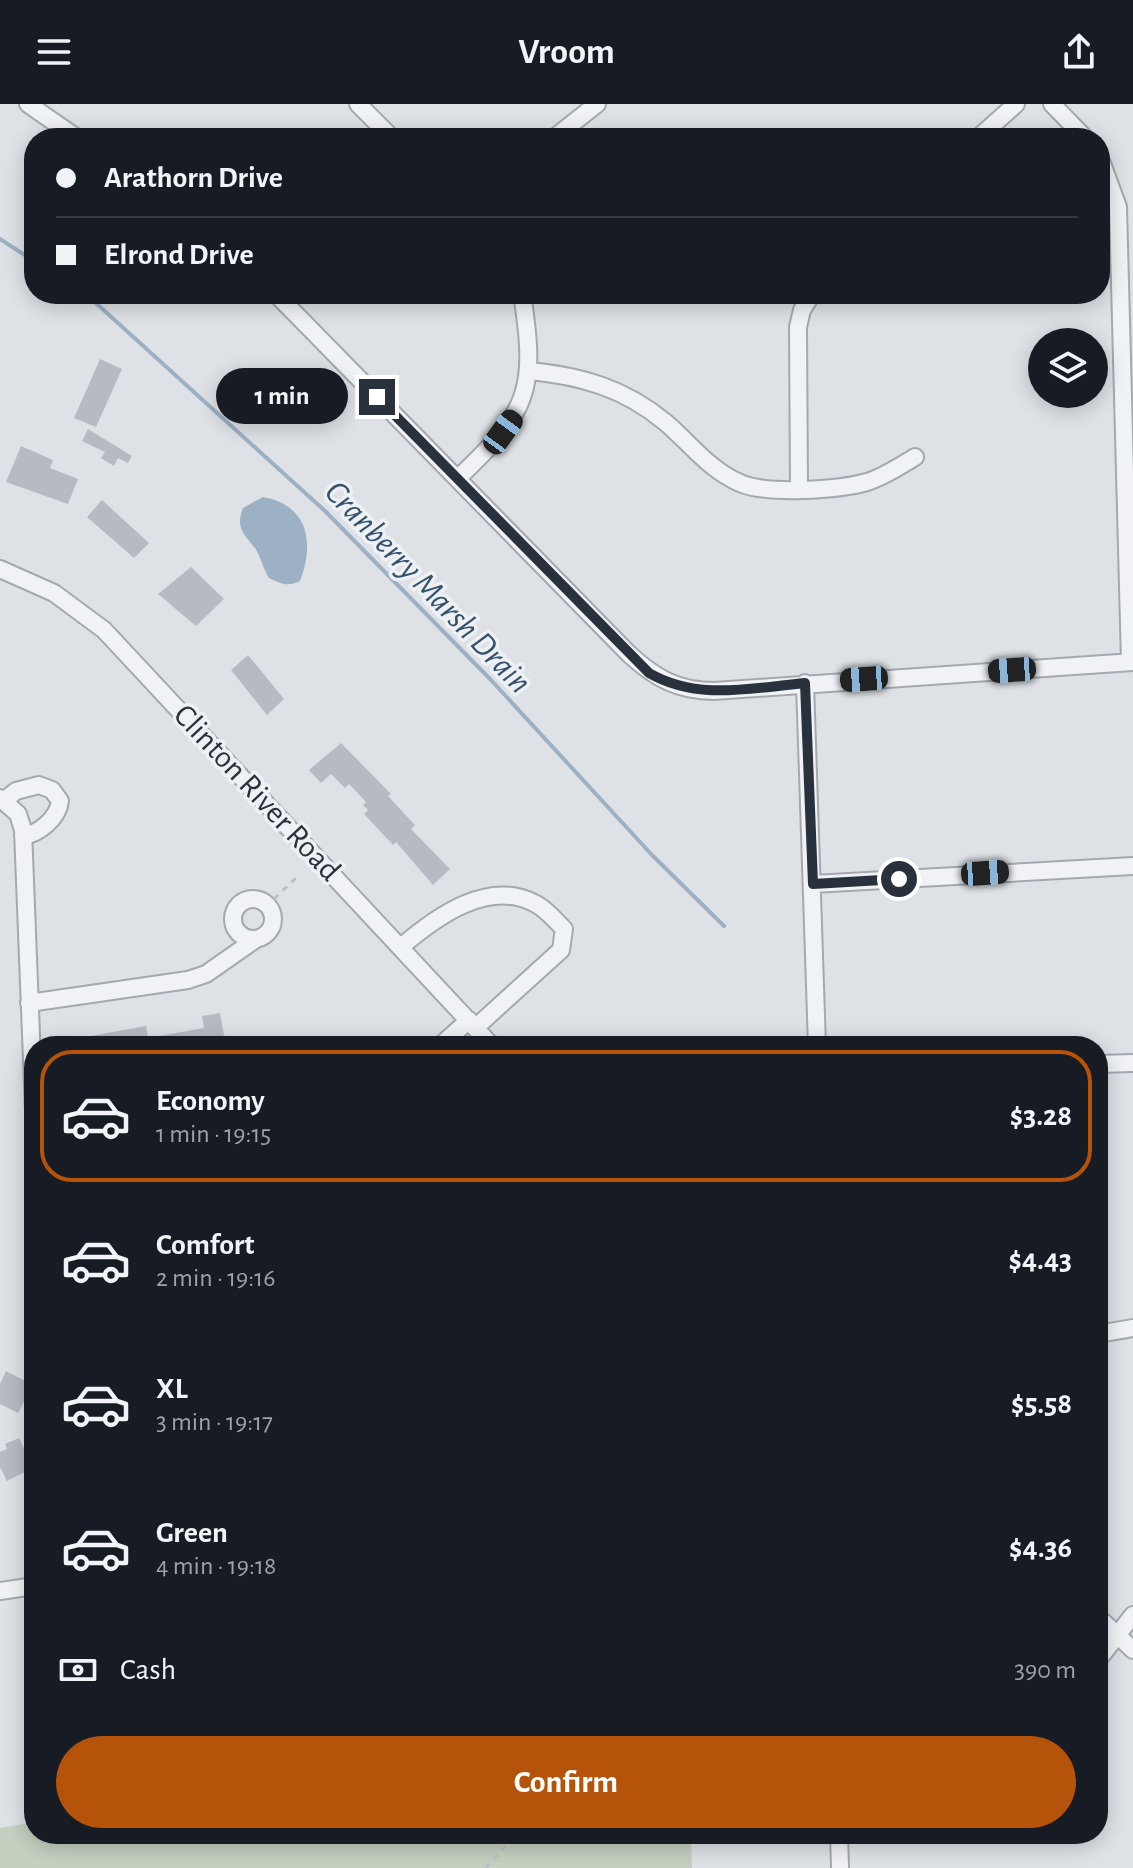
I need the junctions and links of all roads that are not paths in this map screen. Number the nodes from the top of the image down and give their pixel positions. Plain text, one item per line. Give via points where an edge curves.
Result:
1 (28, 104) edge
2 (358, 104) edge
3 (597, 104) edge
4 (1016, 104) edge
5 (1052, 104) edge
6 (63, 128) edge
7 (382, 128) edge
8 (567, 128) edge
9 (989, 128) edge
10 (1075, 128) edge
11 (1110, 185) edge
12 (286, 304) edge
13 (523, 304) edge
14 (806, 304) edge
15 (530, 371) junction
16 (915, 457) dead end
17 (458, 478) junction
18 (799, 489) junction
19 (0, 569) edge
20 (1132, 662) edge
21 (805, 683) junction
22 (2, 799) edge
23 (23, 836) junction
24 (1133, 866) edge
25 (813, 884) junction
26 (235, 928) junction
27 (256, 939) junction
28 (402, 946) junction
29 (228, 960) junction
30 (29, 1003) junction
31 (472, 1024) junction
32 (31, 1036) edge
33 (455, 1036) edge
34 (483, 1036) edge
35 (817, 1036) edge
36 (1133, 1063) edge
37 (1108, 1064) edge
38 (1133, 1328) edge
39 (1108, 1332) edge
40 (24, 1587) edge
41 (0, 1591) edge
42 (1133, 1615) edge
43 (1108, 1626) edge
44 (1116, 1633) junction
45 (1108, 1637) edge
46 (1108, 1645) edge
47 (1133, 1650) edge
48 (839, 1844) edge
49 (840, 1868) edge

1 - 6 street
2 - 7 street
3 - 8 street
4 - 9 street
5 - 10 street
11 - 20 street via 1118,207
12 - 17 street
13 - 15 street
14 - 18 street via 798,327
15 - 17 street via 513,418
15 - 18 street via 587,379 619,392 742,485
16 - 18 street via 865,483
17 - 21 street via 649,673 698,691
19 - 28 street, Clinton River Road via 54,593 104,630
20 - 21 street
21 - 25 street
22 - 23 street via 18,814
22 - 23 street via 39,785 60,801 55,815
23 - 30 street
24 - 25 street
25 - 35 street
26 - 27 street
26 - 27 street via 232,916 238,905 249,899 263,901 273,919 268,932
26 - 29 street
27 - 29 street
28 - 31 street, Clinton River Road
28 - 31 street via 437,917 506,895 539,905 564,929 561,950
29 - 30 street via 188,980
30 - 32 street
31 - 33 street
31 - 34 street, Clinton River Road
36 - 37 street
38 - 39 street
40 - 41 street
42 - 44 street
43 - 44 street
44 - 45 street
44 - 46 street
44 - 47 street
48 - 49 street

